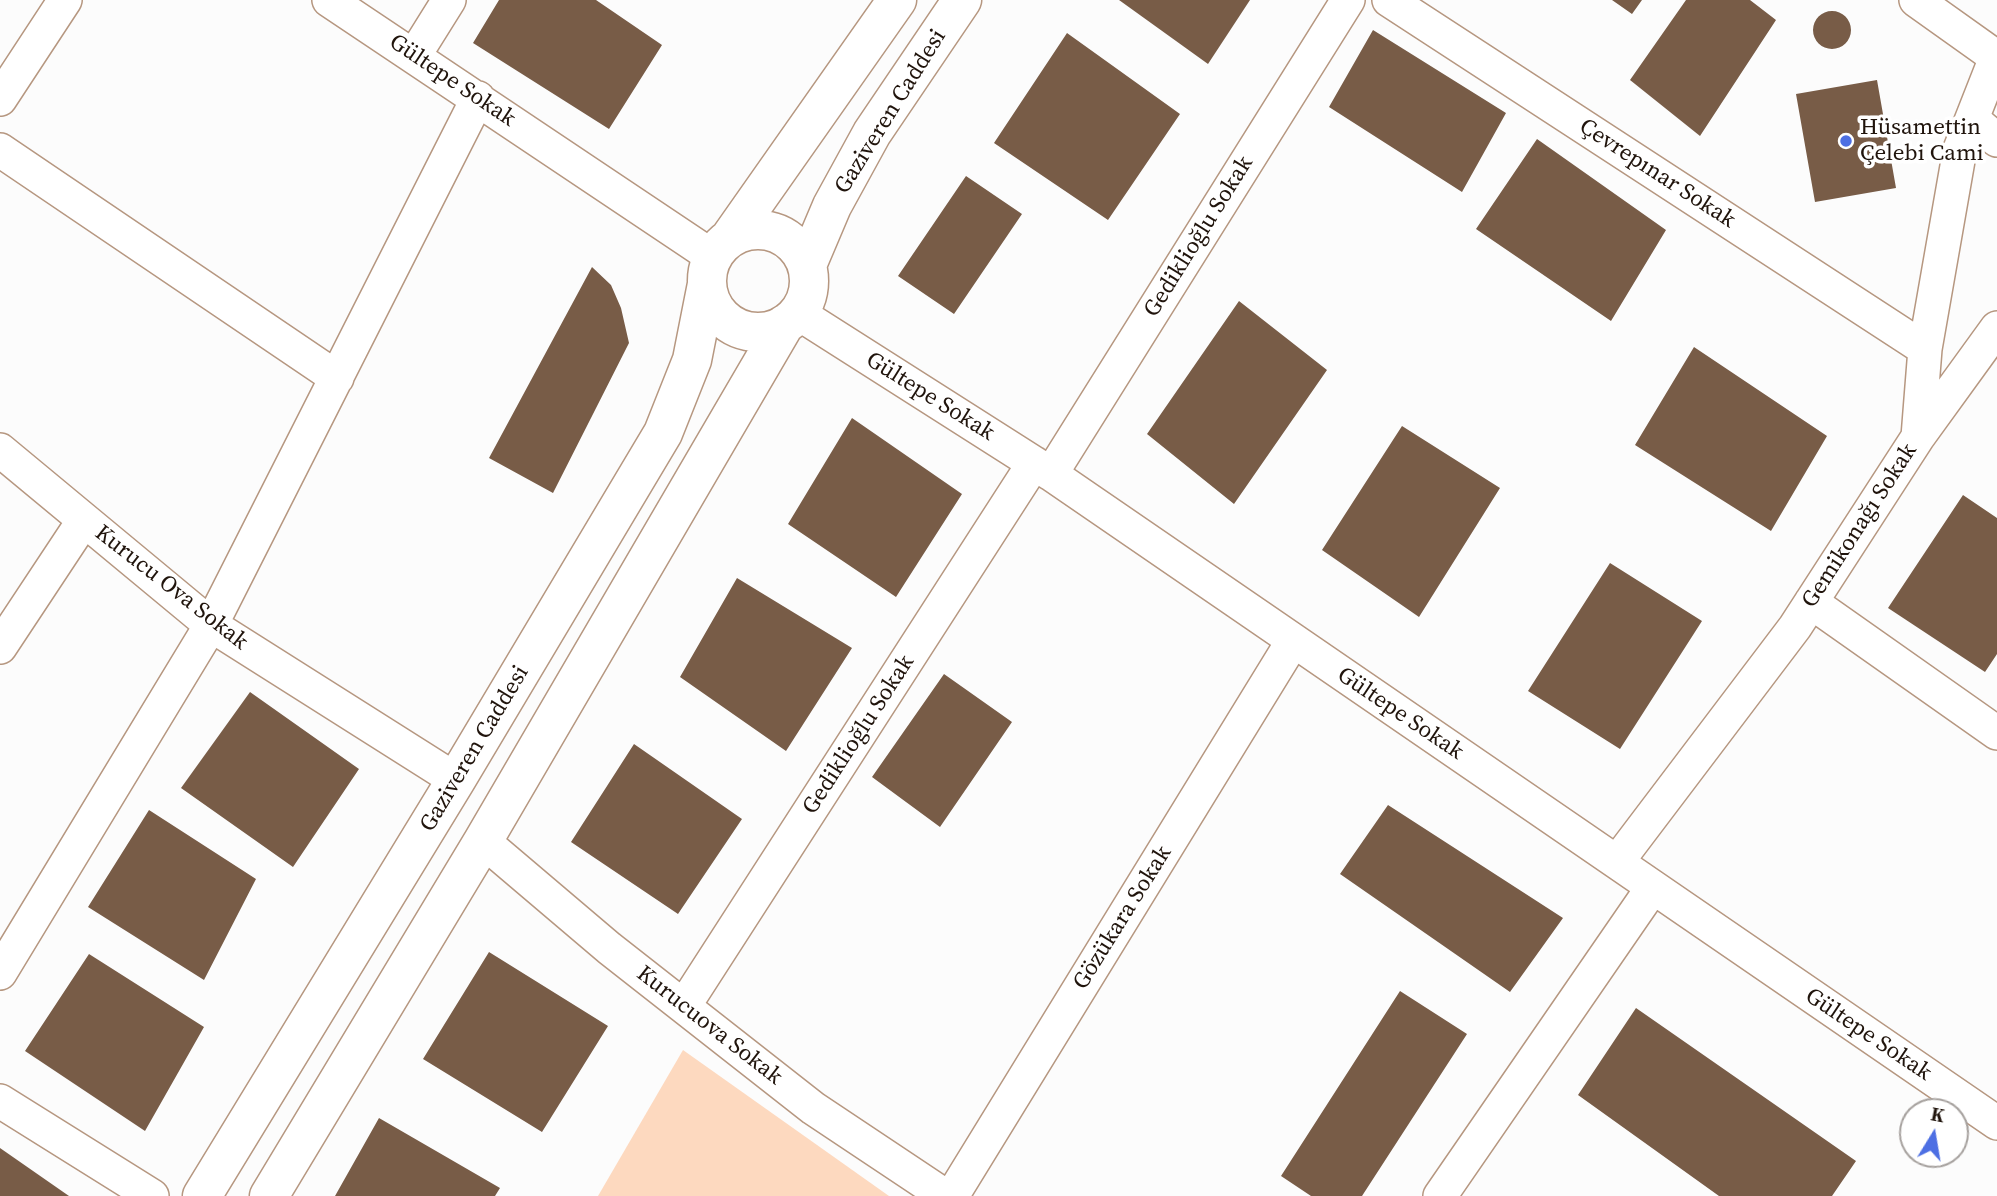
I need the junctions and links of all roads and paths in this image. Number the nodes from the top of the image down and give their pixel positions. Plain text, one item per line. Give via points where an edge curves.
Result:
1 (65, 0) edge
2 (330, 0) edge
3 (449, 0) edge
4 (897, 0) edge
5 (962, 0) edge
6 (1348, 0) edge
7 (1389, 0) edge
8 (1916, 0) edge
9 (414, 56) junction
10 (1996, 56) edge
11 (478, 98) junction
12 (0, 99) edge
13 (1972, 118) junction
14 (1997, 140) edge
15 (0, 150) edge
16 (716, 260) junction
17 (807, 265) junction
18 (792, 318) junction
19 (1997, 328) edge
20 (1925, 349) junction
21 (337, 378) junction
22 (1917, 437) junction
23 (0, 450) edge
24 (1042, 468) junction
25 (83, 520) junction
26 (1811, 603) junction
27 (211, 625) junction
28 (1293, 640) junction
29 (0, 647) edge
30 (1997, 733) edge
31 (456, 780) junction
32 (483, 841) junction
33 (1617, 862) junction
34 (1653, 887) junction
35 (0, 973) edge
36 (684, 1006) junction
37 (0, 1101) edge
38 (1997, 1124) edge
39 (152, 1196) edge
40 (202, 1196) edge
41 (269, 1196) edge
42 (946, 1196) edge
43 (952, 1196) edge
44 (1440, 1196) edge

1 - 12 street
2 - 9 street, Gültepe Sokak
3 - 9 street
4 - 16 main road, Gaziveren Caddesi
5 - 17 main road, Gaziveren Caddesi via 872,132 832,205
6 - 24 street, Gediklioğlu Sokak
7 - 20 street, Çevrepınar Sokak
8 - 10 street
9 - 11 street, Gültepe Sokak
10 - 13 street, Gemikonağı Sokak
11 - 16 street, Gültepe Sokak
11 - 21 street
13 - 14 street
13 - 20 street, Gemikonağı Sokak via 1960,149
15 - 21 street
16 - 17 main road via 760,229 776,232 800,251
16 - 18 main road via 711,301 720,316 751,332 769,331
16 - 31 main road, Gaziveren Caddesi via 692,360 663,433
17 - 18 main road via 807,298
18 - 24 street, Gültepe Sokak
18 - 32 main road via 758,365
19 - 22 street
20 - 22 street, Gemikonağı Sokak
21 - 27 street
22 - 26 street, Gemikonağı Sokak
23 - 25 street, Kurucu Ova Sokak
24 - 28 street, Gültepe Sokak
24 - 36 street, Gediklioğlu Sokak
25 - 27 street, Kurucu Ova Sokak
25 - 29 street
26 - 30 street
26 - 33 street, Gemikonağı Sokak
27 - 31 street, Kurucu Ova Sokak
27 - 35 street
28 - 33 street, Gültepe Sokak
28 - 43 street, Gözükara Sokak
31 - 40 main road, Gaziveren Caddesi
32 - 36 street, Kurucuova Sokak
32 - 41 main road
33 - 34 street, Gültepe Sokak
34 - 38 street, Gültepe Sokak
34 - 44 street
36 - 42 street, Kurucuova Sokak via 813,1108
37 - 39 street

